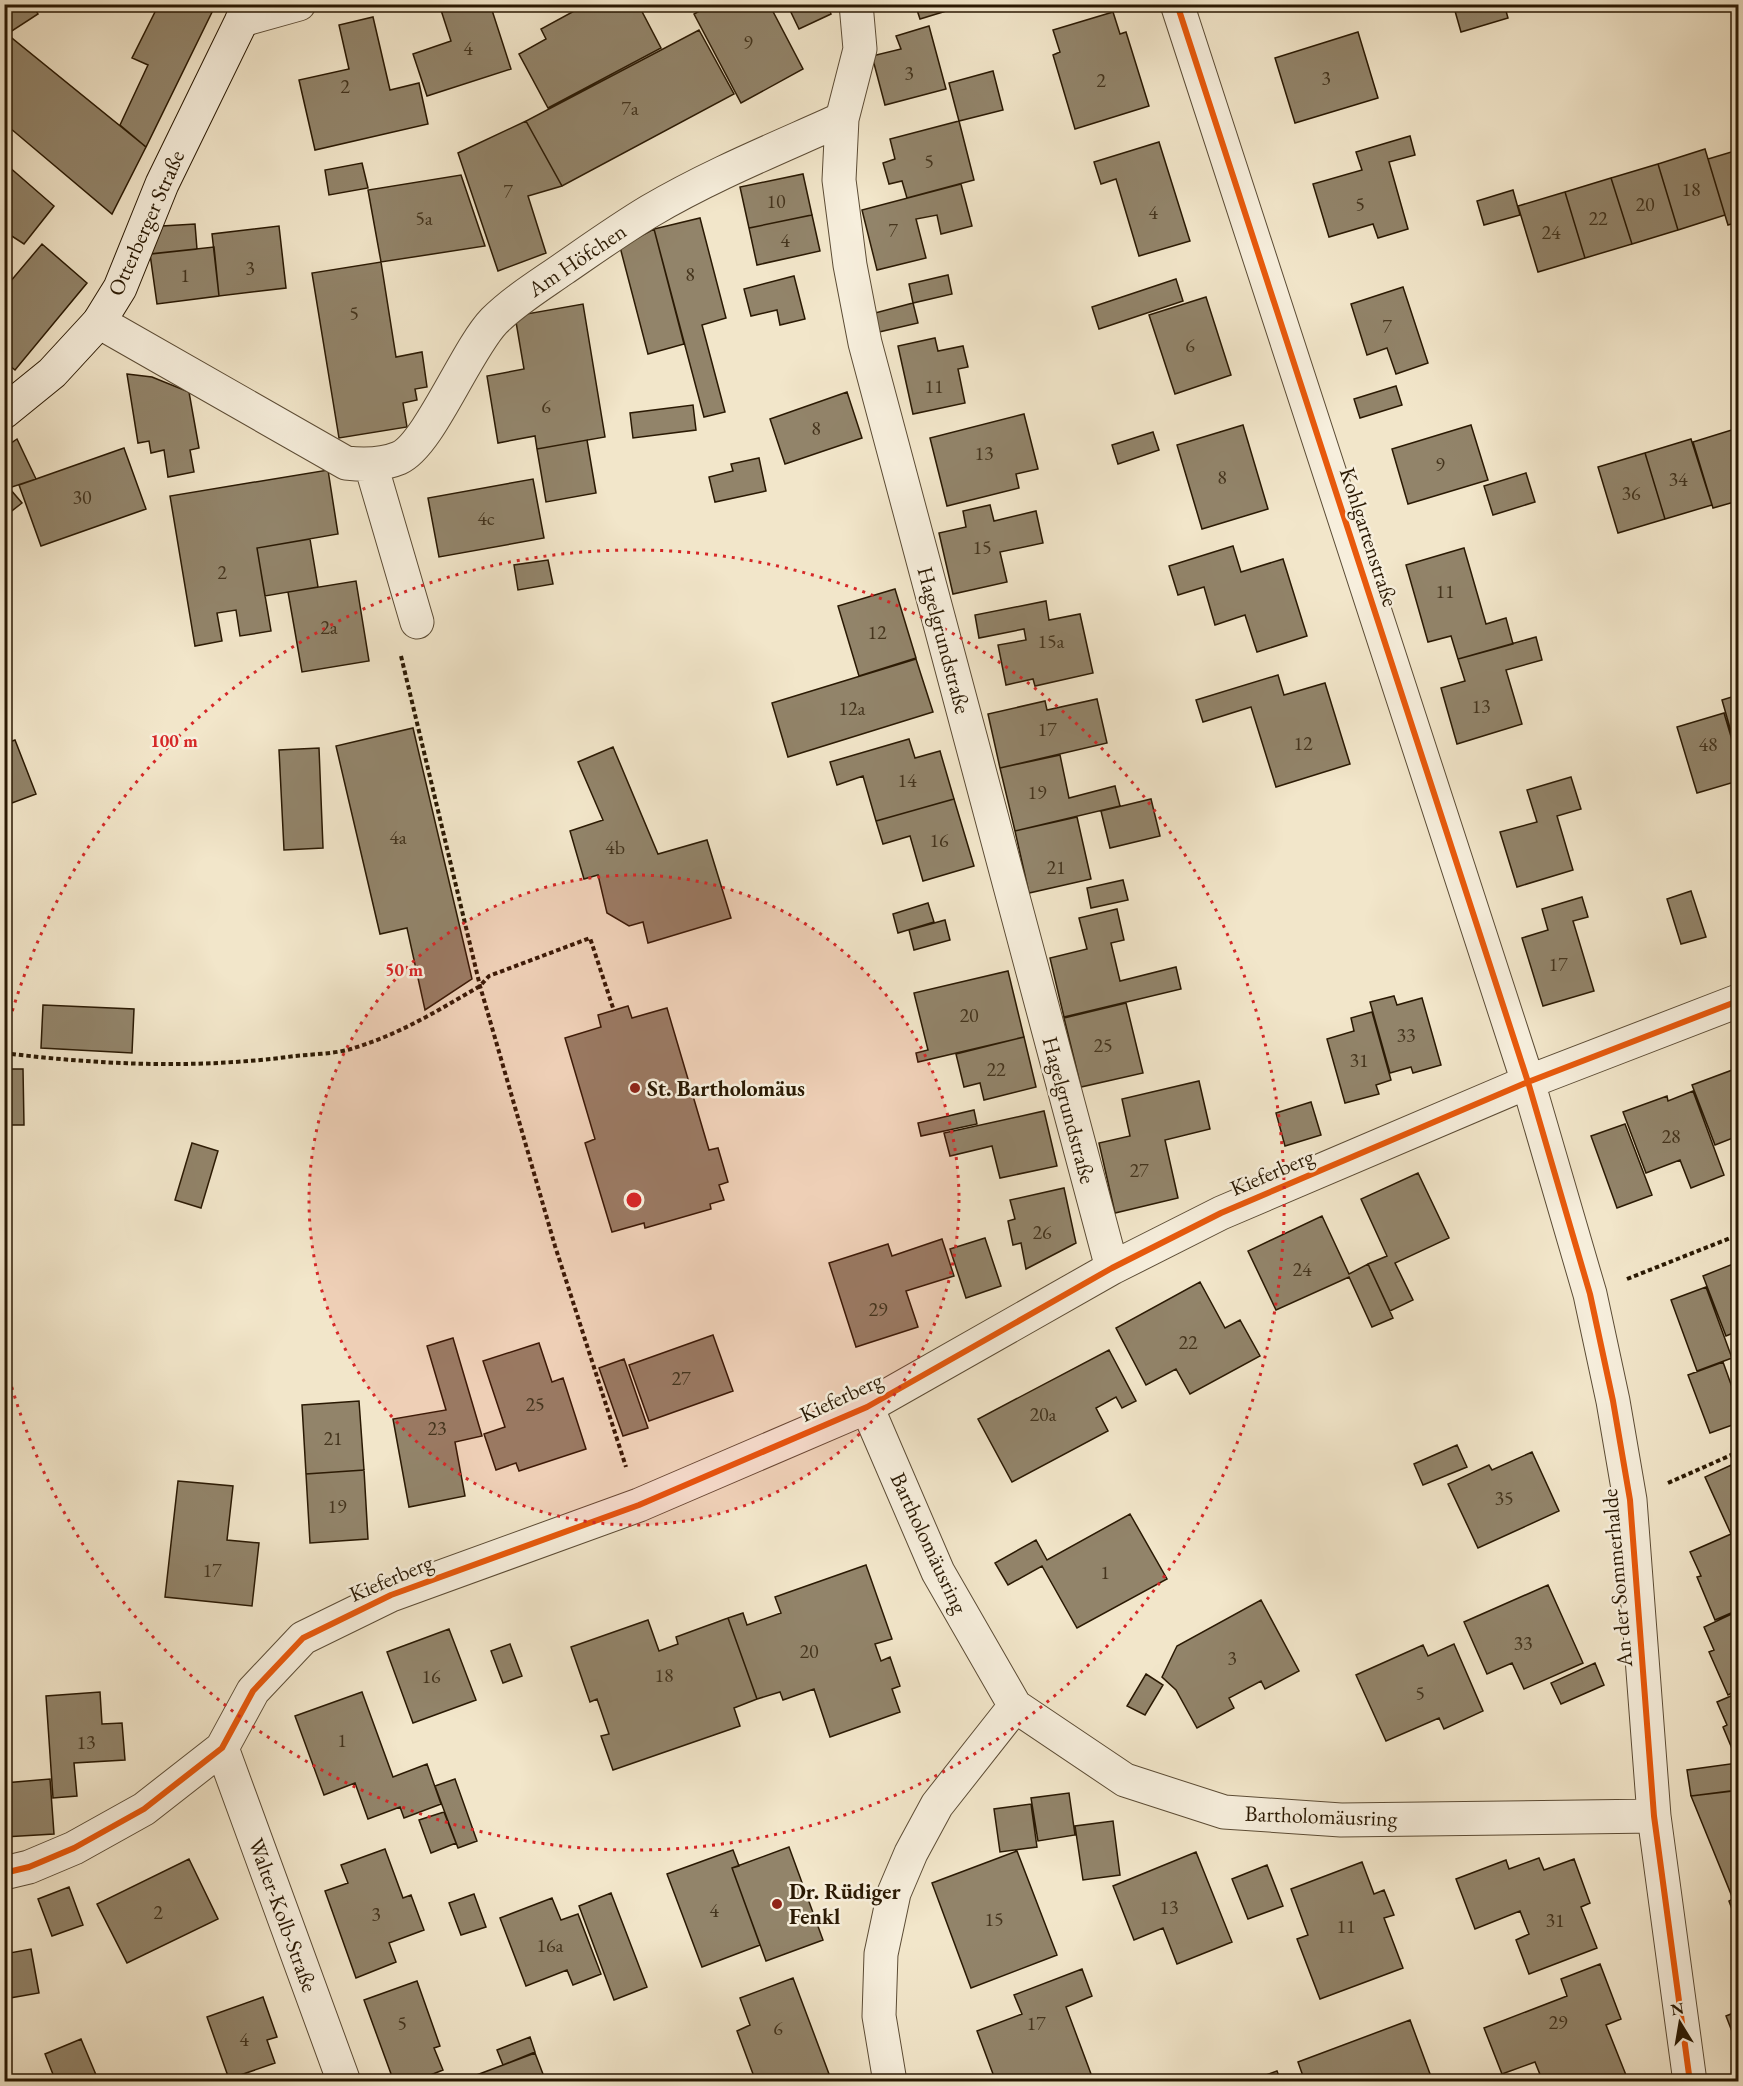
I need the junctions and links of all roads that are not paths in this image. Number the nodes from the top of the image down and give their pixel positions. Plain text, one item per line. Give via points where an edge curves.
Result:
1 (299, 4) edge
2 (856, 4) edge
3 (1177, 4) edge
4 (245, 12) edge
5 (842, 119) junction
6 (99, 322) junction
7 (4, 412) edge
8 (371, 465) junction
9 (417, 622) road end
10 (1738, 1001) edge
11 (1528, 1082) junction
12 (1112, 1268) junction
13 (867, 1407) junction
14 (1015, 1706) junction
15 (222, 1748) junction
16 (1654, 1816) junction
17 (4, 1873) edge
18 (344, 2082) edge
19 (890, 2082) edge
20 (1690, 2082) edge

1 - 4 street
2 - 5 street, Hagelgrundstraße via 860,49
3 - 11 street, Kohlgartenstraße
4 - 6 street, Otterberger Straße via 162,184 120,288
5 - 8 street, Am Höfchen via 702,183 651,211 520,299 494,321 468,358 421,440 401,457
5 - 12 street, Hagelgrundstraße via 839,180 850,266 866,343
6 - 7 street, Otterberger Straße via 52,373
6 - 8 street, Am Höfchen via 346,464
8 - 9 street
10 - 11 street, Kieferberg
11 - 12 street, Kieferberg via 1221,1213
11 - 16 street, An der Sommerhalde via 1590,1294 1613,1401 1629,1500
12 - 13 street, Kieferberg
13 - 14 street, Bartholomäusring via 938,1572
13 - 15 street, Kieferberg via 639,1505 391,1595 303,1638 253,1691
14 - 16 street, Bartholomäusring via 1125,1780 1224,1812 1341,1820
14 - 19 street via 937,1805 894,1893 881,1954 879,2016
15 - 17 street, Kieferberg via 144,1809 74,1848 29,1868
15 - 18 street, Walter-Kolb-Straße
16 - 20 street, An der Sommerhalde

